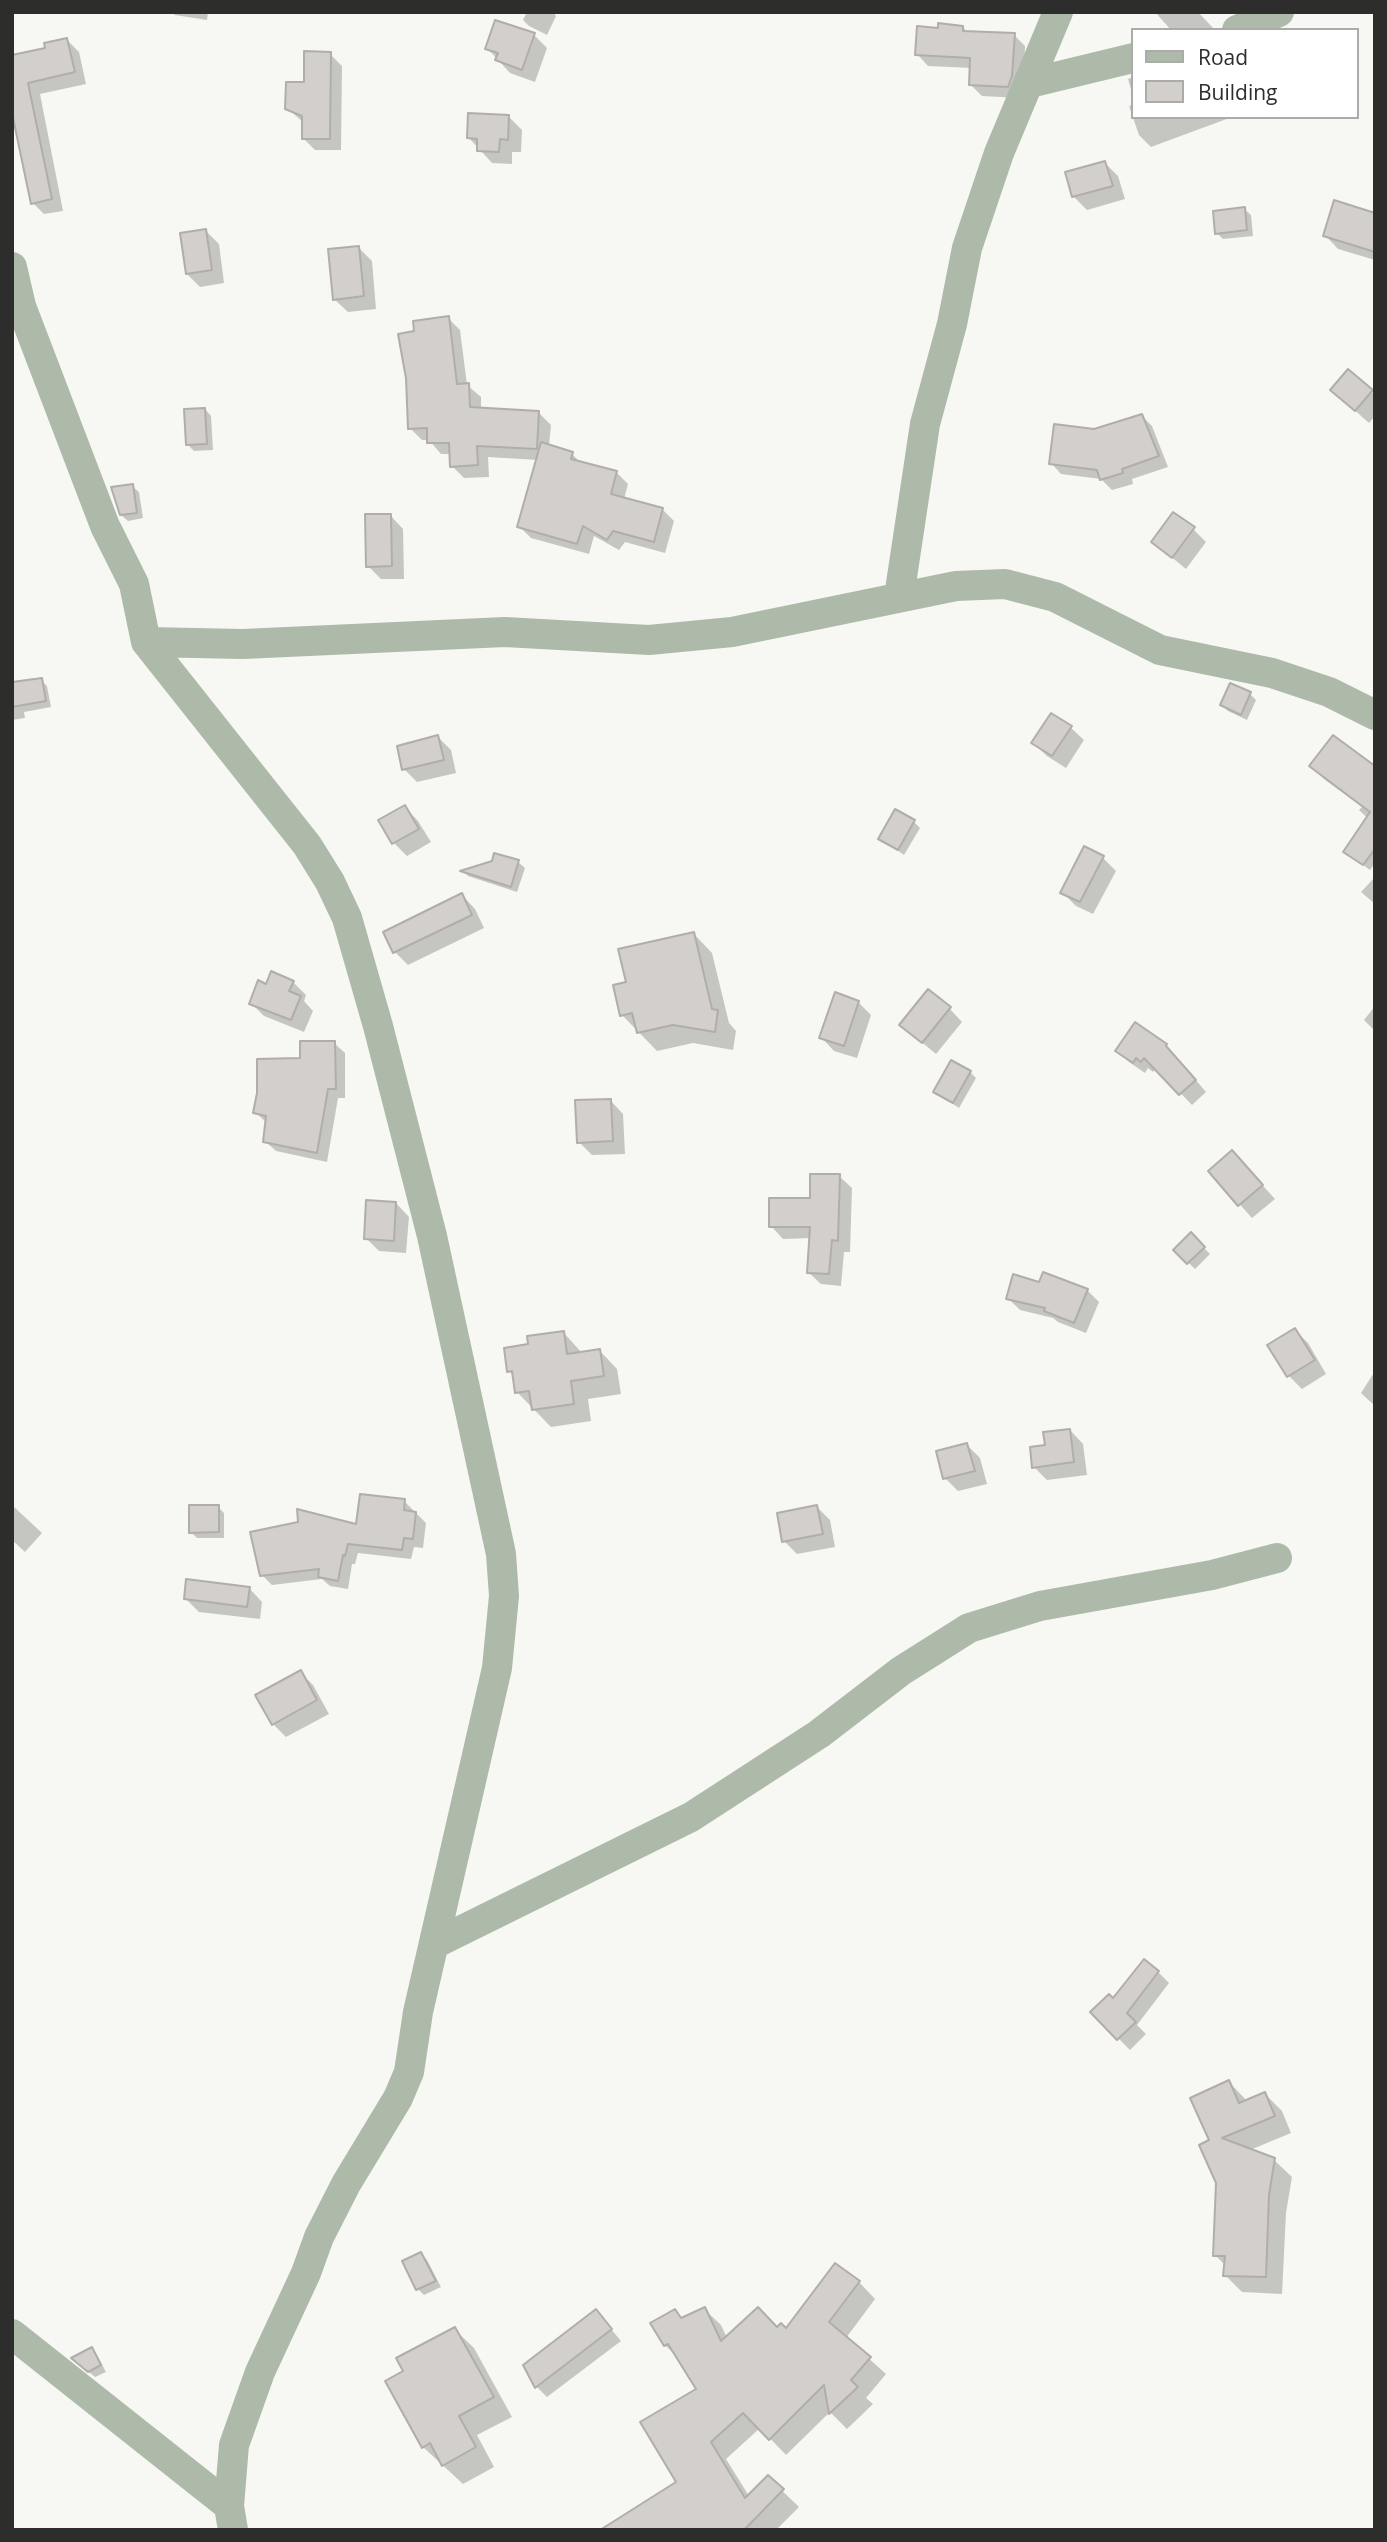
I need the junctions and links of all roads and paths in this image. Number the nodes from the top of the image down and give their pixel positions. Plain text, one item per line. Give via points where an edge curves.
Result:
1 (1058, 12) edge
2 (1279, 12) edge
3 (1242, 28) edge
4 (1132, 58) edge
5 (1030, 83) junction
6 (12, 267) edge
7 (17, 307) edge
8 (899, 597) junction
9 (146, 642) junction
10 (1375, 715) edge
11 (1277, 1558) dead end
12 (433, 1944) junction
13 (12, 2334) edge
14 (231, 2518) edge

1 - 5 street
2 - 3 street
4 - 5 street
5 - 8 street via 999,153 967,248 925,424
6 - 7 street
7 - 9 street via 105,526 134,584
8 - 9 street via 732,632 649,640 505,632 255,644
8 - 10 street via 956,586 1005,584 1055,597 1160,650 1272,673 1329,692
9 - 12 street via 307,845 330,882 354,942 432,1236 501,1553 504,1596 497,1668
11 - 12 street via 1212,1575 1040,1606 969,1628 691,1817
12 - 14 street via 408,2072 398,2098 319,2237 260,2372 234,2445
13 - 14 street

